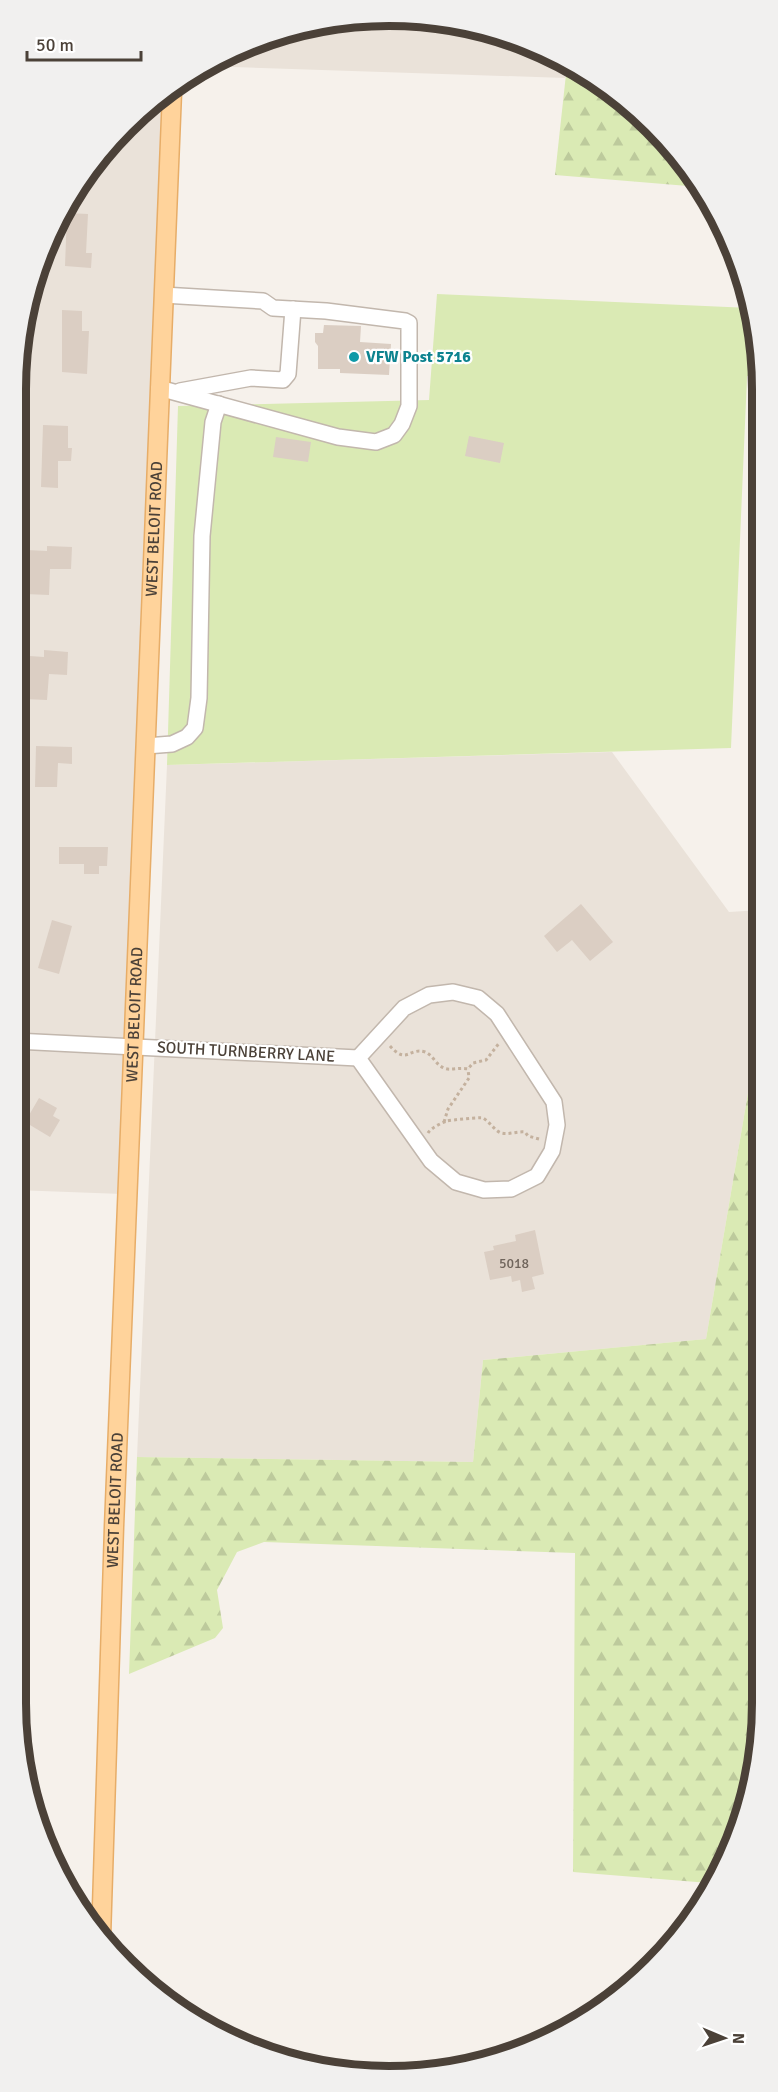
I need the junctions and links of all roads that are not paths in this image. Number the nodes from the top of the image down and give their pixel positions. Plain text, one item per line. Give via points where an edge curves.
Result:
1 (172, 98) edge
2 (163, 295) junction
3 (293, 309) junction
4 (167, 390) junction
5 (219, 404) junction
6 (146, 746) junction
7 (26, 1041) edge
8 (134, 1046) junction
9 (358, 1058) junction
10 (101, 1925) edge

1 - 2 main road, WEST BELOIT ROAD
2 - 3 street via 263,301 273,308
2 - 4 main road, WEST BELOIT ROAD
3 - 4 street via 288,374 283,381 251,378
3 - 5 street via 409,323 409,406 394,435 376,442 338,436
4 - 5 street
4 - 6 main road, WEST BELOIT ROAD
5 - 6 street via 213,422 202,536 195,728 172,744
6 - 8 main road, WEST BELOIT ROAD
7 - 8 street, SOUTH TURNBERRY LANE
8 - 9 street, SOUTH TURNBERRY LANE
8 - 10 main road, WEST BELOIT ROAD
9 - 9 street, SOUTH TURNBERRY LANE via 431,1161 456,1182 484,1190 511,1189 537,1176 552,1151 557,1125 554,1102 497,1014 478,998 453,992 429,995 404,1008

